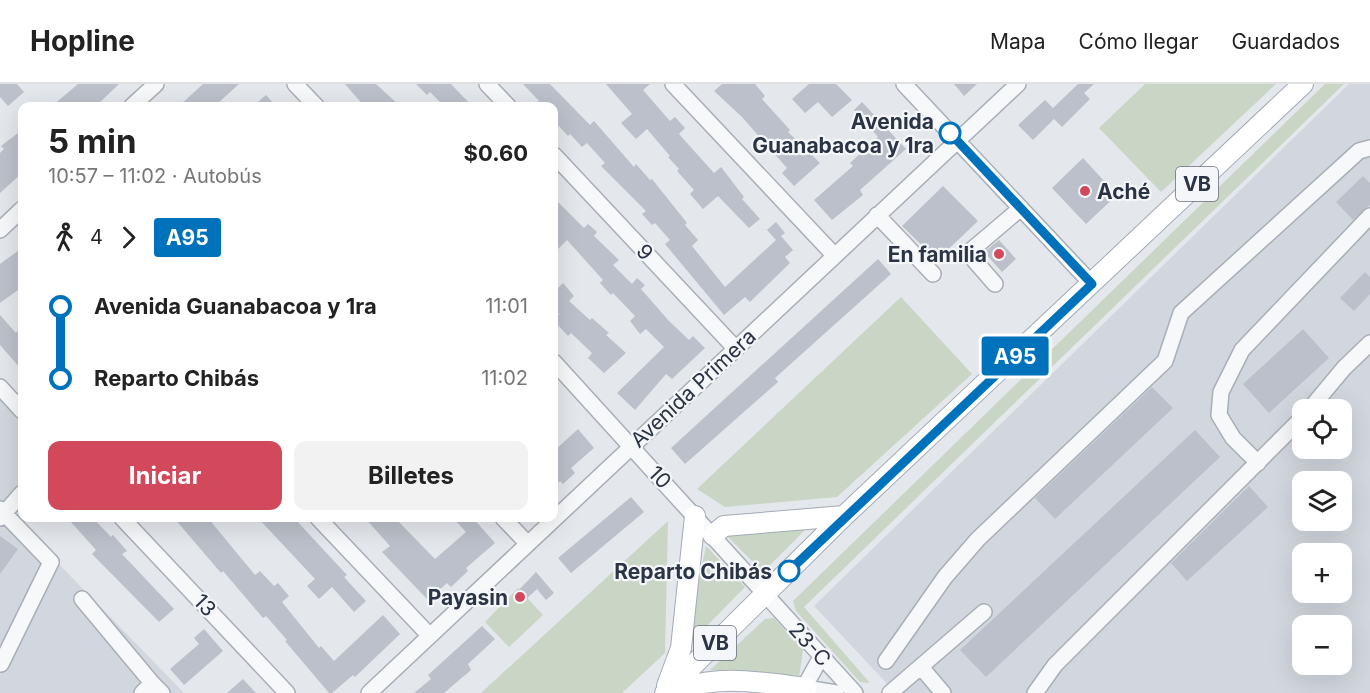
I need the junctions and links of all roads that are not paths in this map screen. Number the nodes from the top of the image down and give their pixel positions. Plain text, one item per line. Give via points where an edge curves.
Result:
1 (156, 84) edge
2 (295, 84) edge
3 (487, 84) edge
4 (673, 84) edge
5 (904, 84) edge
6 (1018, 84) edge
7 (1303, 84) edge
8 (136, 102) edge
9 (312, 102) edge
10 (504, 102) edge
11 (957, 141) junction
12 (1370, 148) edge
13 (558, 159) edge
14 (1021, 208) junction
15 (18, 213) edge
16 (877, 215) junction
17 (1370, 216) edge
18 (0, 230) edge
19 (834, 255) junction
20 (933, 273) dead end
21 (995, 284) dead end
22 (1092, 284) junction
23 (1370, 343) edge
24 (736, 349) junction
25 (558, 366) edge
26 (0, 387) edge
27 (1318, 399) edge
28 (18, 407) edge
29 (1292, 428) edge
30 (631, 446) junction
31 (1258, 463) junction
32 (18, 497) edge
33 (1, 514) edge
34 (558, 514) edge
35 (696, 516) junction
36 (844, 516) junction
37 (126, 522) edge
38 (322, 522) edge
39 (507, 522) edge
40 (550, 522) edge
41 (713, 534) junction
42 (527, 543) junction
43 (766, 593) junction
44 (82, 599) dead end
45 (984, 612) dead end
46 (429, 635) junction
47 (821, 657) junction
48 (886, 661) dead end
49 (1, 664) edge
50 (921, 667) junction
51 (152, 690) edge
52 (803, 691) edge
53 (287, 693) edge
54 (369, 693) edge
55 (666, 693) edge
56 (836, 693) edge
57 (855, 693) edge
58 (890, 693) edge
59 (943, 693) edge
60 (1035, 693) edge

1 - 8 street
2 - 9 street
3 - 10 street
4 - 19 street
5 - 11 street
6 - 11 street, Avenida Primera
7 - 22 main road, VB
11 - 14 street
11 - 16 street, Avenida Primera
12 - 48 street via 1359,151 1181,313 1165,361 978,539 945,577
13 - 24 street, 9
14 - 21 street via 968,253
14 - 22 street
15 - 18 street
16 - 19 street, Avenida Primera
16 - 20 street
17 - 31 street via 1242,350 1221,392 1219,415 1233,438
19 - 24 street, Avenida Primera
22 - 36 main road, VB
23 - 27 street
24 - 30 street, Avenida Primera
25 - 30 street, 10
26 - 28 street
29 - 31 street
30 - 34 street, Avenida Primera
30 - 35 street, 10
31 - 60 street via 1055,665
32 - 33 street
33 - 49 street via 51,562
35 - 41 street, 10
35 - 55 main road via 681,648
36 - 41 main road via 724,526
36 - 43 main road, VB
37 - 53 street, 13
38 - 46 street
39 - 42 street
40 - 42 street, Avenida Primera
41 - 43 street, 10
42 - 46 street, Avenida Primera
43 - 47 street, 23-C
43 - 55 main road, VB
44 - 51 street
45 - 50 street
46 - 54 street, Avenida Primera
47 - 52 street
47 - 57 street, 23-C
50 - 58 street
50 - 59 street
52 - 55 main road via 723,680 699,682
52 - 56 street

